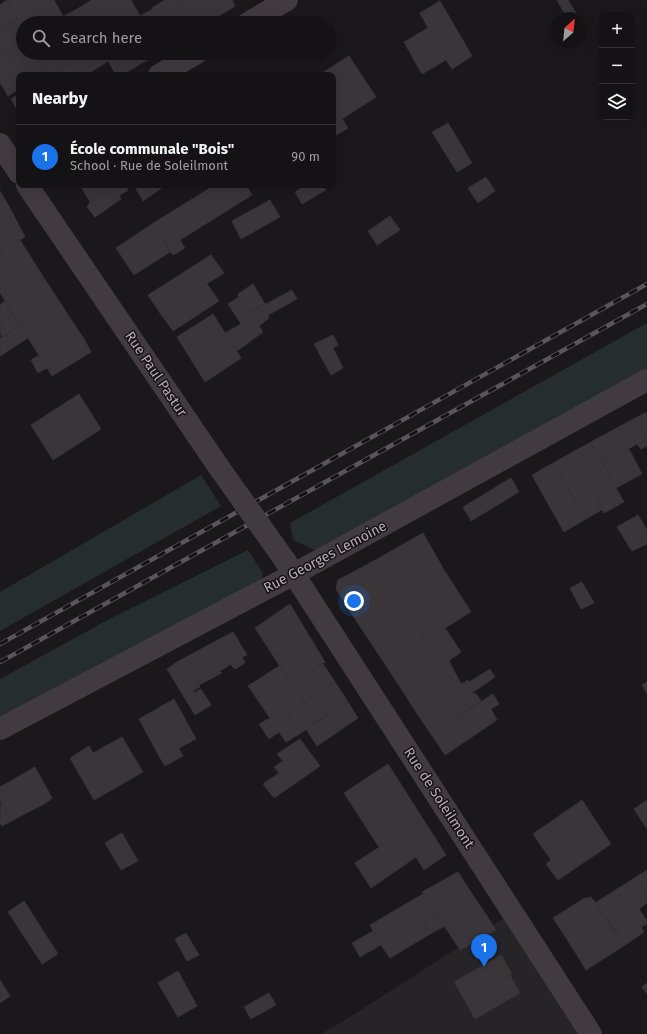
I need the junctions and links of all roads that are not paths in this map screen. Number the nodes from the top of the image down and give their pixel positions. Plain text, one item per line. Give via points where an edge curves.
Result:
1 (288, 0) edge
2 (260, 16) edge
3 (185, 60) edge
4 (164, 72) edge
5 (29, 188) edge
6 (647, 380) edge
7 (290, 568) junction
8 (0, 729) edge
9 (591, 1034) edge

1 - 2 street
3 - 4 street
5 - 7 street, Rue Paul Pastur, bridge
6 - 7 street, Rue Georges Lemoine
7 - 8 street, Rue Georges Lemoine
7 - 9 street, Rue de Soleilmont

